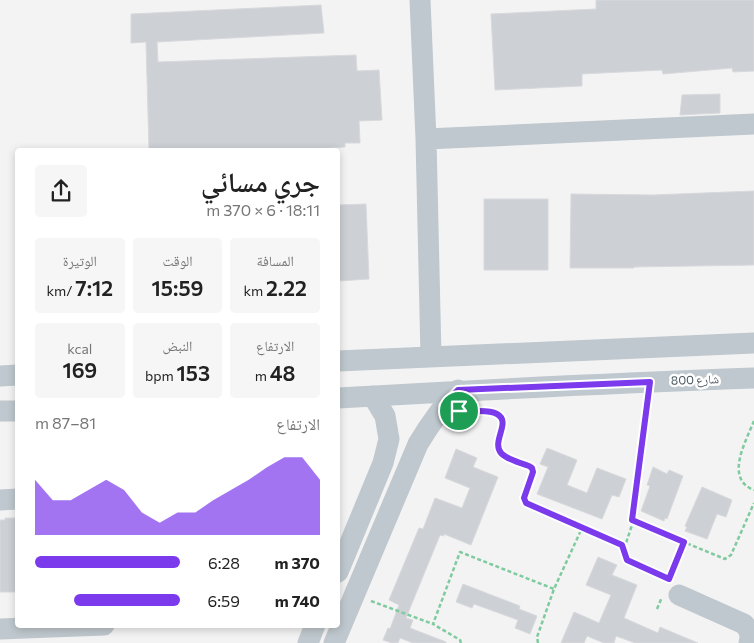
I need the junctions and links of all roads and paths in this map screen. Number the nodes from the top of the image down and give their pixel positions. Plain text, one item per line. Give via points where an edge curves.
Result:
1 (420, 0) edge
2 (754, 124) edge
3 (426, 139) junction
4 (754, 343) edge
5 (430, 357) junction
6 (340, 361) edge
7 (15, 375) edge
8 (0, 376) edge
9 (754, 378) edge
10 (650, 382) junction
11 (458, 390) junction
12 (373, 396) junction
13 (340, 398) edge
14 (443, 406) junction
15 (0, 411) edge
16 (15, 411) edge
17 (754, 421) edge
18 (754, 490) edge
19 (15, 499) edge
20 (0, 500) edge
21 (754, 503) edge
22 (632, 520) junction
23 (582, 528) junction
24 (684, 542) junction
25 (622, 545) junction
26 (340, 567) edge
27 (669, 588) junction
28 (554, 590) junction
29 (354, 594) junction
30 (657, 609) dead end
31 (433, 624) junction
32 (26, 628) edge
33 (314, 628) edge
34 (0, 629) edge
35 (308, 643) edge
36 (334, 643) edge
37 (461, 643) edge
38 (538, 643) edge
39 (750, 643) edge

1 - 3 street
2 - 3 street
3 - 5 street
4 - 5 street
5 - 6 street
7 - 8 street
9 - 10 street, شارع 800
10 - 11 street, شارع 800
10 - 22 path
11 - 12 street, شارع 800
11 - 14 street
12 - 13 street, شارع 800
12 - 26 street via 386,416 388,439 383,462
14 - 23 path via 459,411 498,414 502,419 500,452 532,468 524,498 526,503
14 - 29 street via 418,444
15 - 16 street
17 - 18 path via 739,458 740,479 746,487
19 - 20 street
21 - 24 path via 728,558
22 - 24 path
22 - 25 path via 626,543
23 - 25 path
23 - 28 path
24 - 27 path
25 - 27 path via 627,560
27 - 30 path
27 - 39 street via 744,624 751,635
28 - 31 path via 460,552
28 - 38 path
29 - 31 path
29 - 36 street
31 - 37 path
32 - 34 street
33 - 35 street

